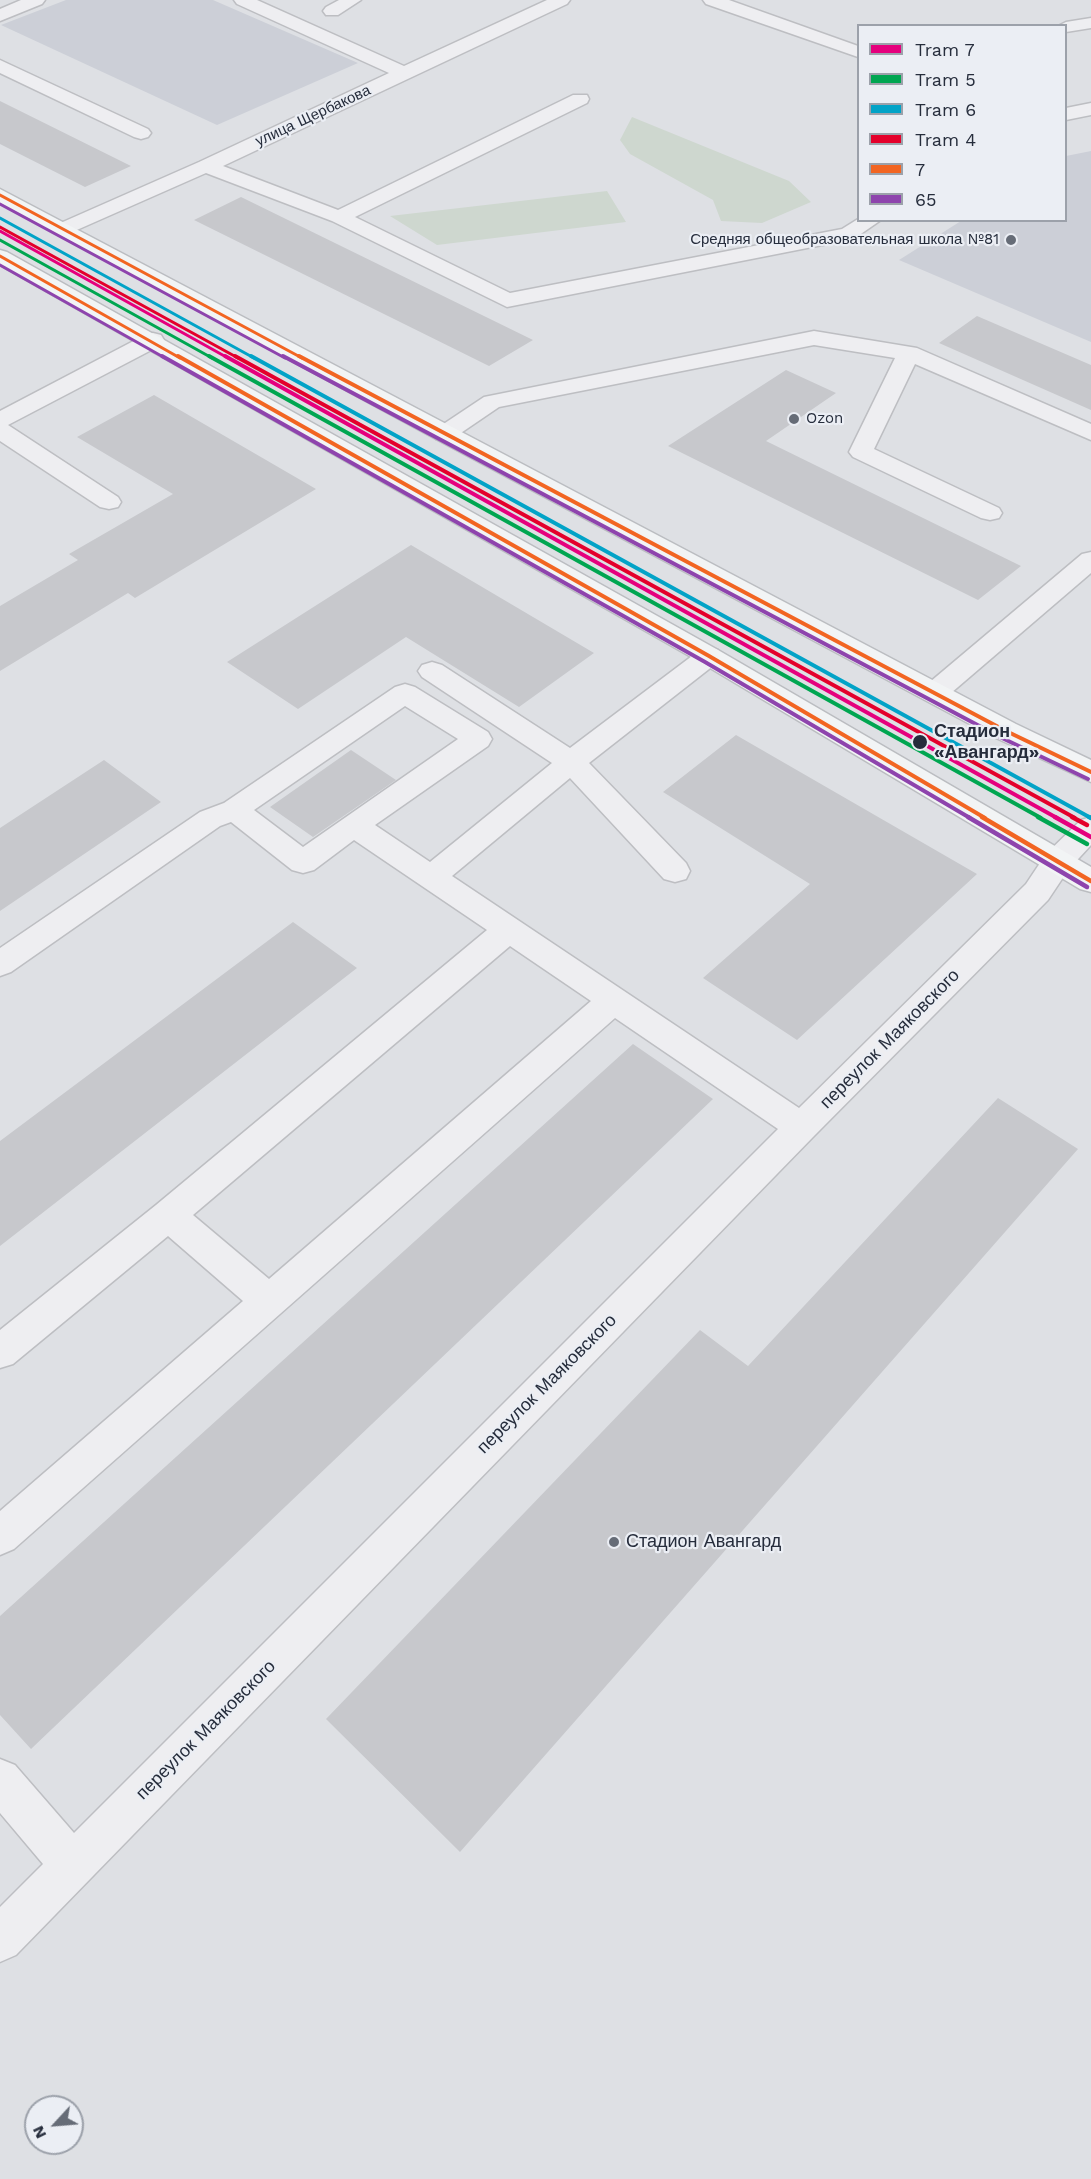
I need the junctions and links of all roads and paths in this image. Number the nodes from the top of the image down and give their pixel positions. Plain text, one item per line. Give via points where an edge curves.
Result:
1 (36, 0) edge
2 (243, 0) edge
3 (352, 0) edge
4 (561, 0) edge
5 (712, 0) edge
6 (332, 12) dead end
7 (0, 16) edge
8 (1091, 23) edge
9 (1067, 27) edge
10 (857, 51) edge
11 (0, 66) edge
12 (404, 73) junction
13 (580, 99) dead end
14 (1091, 109) edge
15 (1067, 114) edge
16 (141, 133) dead end
17 (206, 166) junction
18 (0, 195) edge
19 (339, 217) junction
20 (868, 222) edge
21 (63, 229) junction
22 (0, 256) edge
23 (153, 340) junction
24 (909, 352) junction
25 (0, 420) edge
26 (0, 430) edge
27 (1091, 433) edge
28 (444, 434) junction
29 (109, 502) dead end
30 (990, 513) dead end
31 (1091, 560) edge
32 (709, 656) junction
33 (432, 671) dead end
34 (934, 693) junction
35 (571, 762) junction
36 (1091, 772) edge
37 (234, 810) junction
38 (354, 825) junction
39 (1091, 826) edge
40 (1057, 862) junction
41 (675, 871) dead end
42 (431, 877) junction
43 (1091, 881) edge
44 (508, 930) junction
45 (0, 964) edge
46 (613, 1001) junction
47 (801, 1127) junction
48 (168, 1215) junction
49 (267, 1300) junction
50 (0, 1352) edge
51 (0, 1536) edge
52 (0, 1780) edge
53 (73, 1864) junction
54 (0, 1939) edge

1 - 7 street
2 - 12 street
3 - 6 street
4 - 12 street, улица Щербакова
5 - 10 street
8 - 9 street
11 - 16 street
12 - 17 street, улица Щербакова
13 - 19 street
14 - 15 street
17 - 19 street
17 - 21 street, улица Щербакова
18 - 21 main road
19 - 20 street via 507,300 848,234
21 - 28 main road
22 - 23 main road
23 - 25 street
23 - 32 main road
24 - 27 street
24 - 28 street via 814,338 492,402
24 - 30 street via 861,452
26 - 29 street
28 - 34 main road
31 - 34 street
32 - 35 street
32 - 40 main road
33 - 35 street
34 - 36 main road
35 - 41 street
35 - 42 street
37 - 38 street via 303,862
37 - 38 street via 405,693 478,740
37 - 45 street via 210,819
38 - 42 street
39 - 40 street, переулок Маяковского
40 - 43 main road
40 - 47 street, переулок Маяковского via 1037,892
42 - 44 street
44 - 46 street
44 - 48 street
46 - 47 street
46 - 49 street
47 - 53 street, переулок Маяковского
48 - 49 street
48 - 50 street
49 - 51 street
52 - 53 street
53 - 54 street, переулок Маяковского

